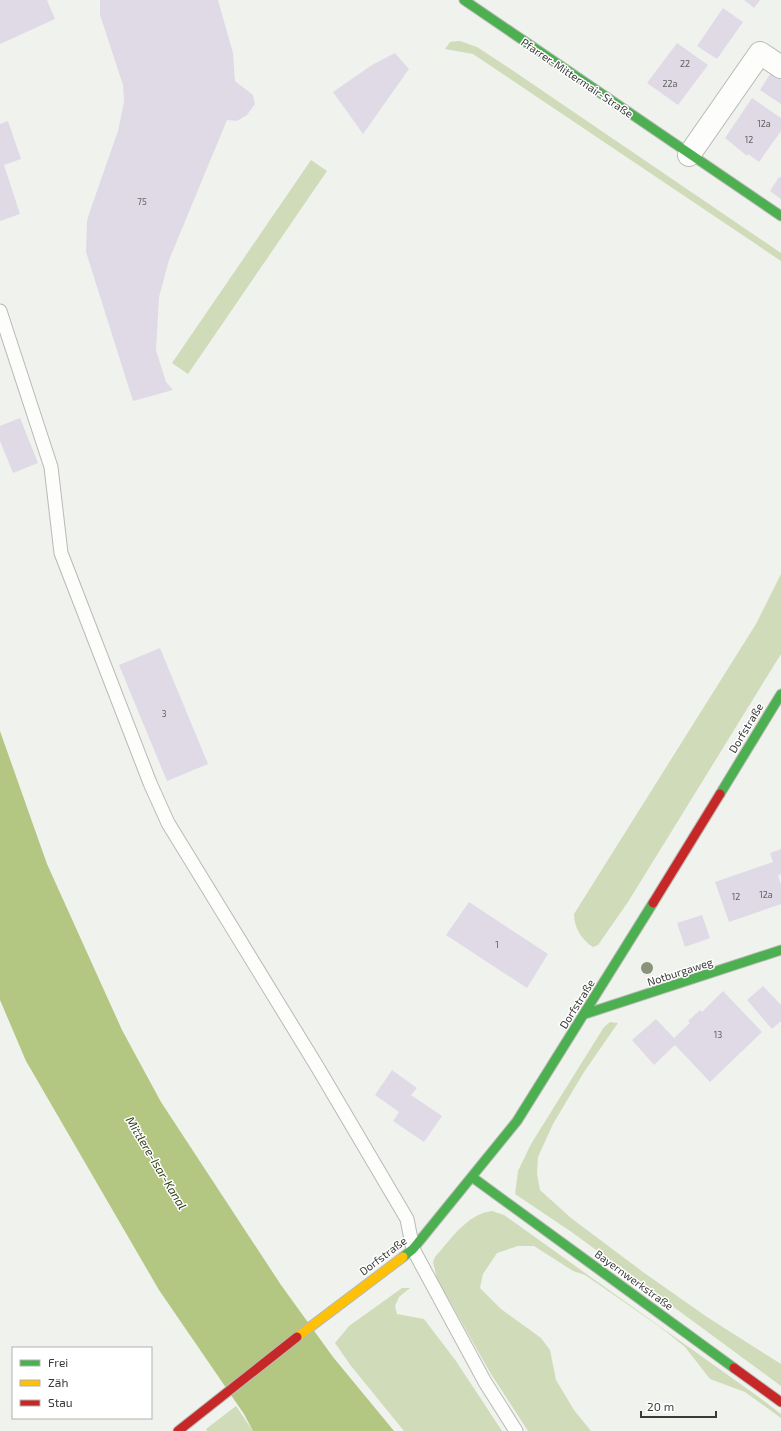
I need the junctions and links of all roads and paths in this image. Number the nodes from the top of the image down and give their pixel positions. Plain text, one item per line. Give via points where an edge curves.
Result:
1 (464, 0) edge
2 (781, 67) edge
3 (689, 155) junction
4 (781, 216) edge
5 (0, 311) edge
6 (781, 694) edge
7 (781, 950) edge
8 (585, 1014) junction
9 (472, 1177) junction
10 (413, 1249) junction
11 (781, 1402) edge
12 (178, 1431) edge
13 (516, 1431) edge

1 - 3 street, Pfarrer-Mittermair-Straße
2 - 3 street via 760,53
3 - 4 street, Pfarrer-Mittermair-Straße
5 - 10 lane via 51,467 61,553 153,789 168,823 407,1219
6 - 8 street, Dorfstraße
7 - 8 street, Notburgaweg
8 - 9 street, Dorfstraße via 517,1121
9 - 10 street, Dorfstraße
9 - 11 street, Bayernwerkstraße
10 - 12 street, Dorfstraße
10 - 13 lane via 485,1382

